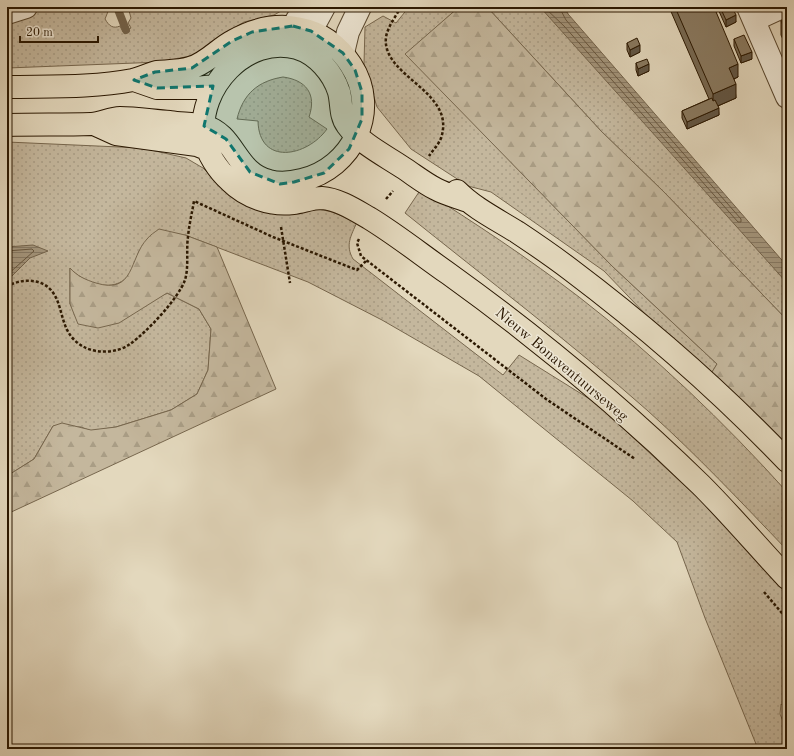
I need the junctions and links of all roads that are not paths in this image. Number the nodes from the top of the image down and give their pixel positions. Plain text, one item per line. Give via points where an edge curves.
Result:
1 (26, 7) edge
2 (305, 7) edge
3 (324, 7) edge
4 (360, 7) edge
5 (782, 7) edge
6 (7, 13) edge
7 (751, 13) edge
8 (302, 29) junction
9 (296, 48) junction
10 (343, 53) junction
11 (134, 80) junction
12 (215, 86) junction
13 (7, 87) edge
14 (787, 97) edge
15 (94, 124) junction
16 (7, 125) edge
17 (204, 126) junction
18 (359, 127) junction
19 (207, 149) junction
20 (787, 460) edge
21 (787, 578) edge

1 - 6 street
2 - 8 street
3 - 8 street
4 - 10 street via 348,32
5 - 7 street
7 - 14 street
8 - 9 main road
8 - 10 main road via 325,39
8 - 11 main road via 273,27 252,32 232,41 192,68 155,72
9 - 12 main road via 267,47 252,53 225,71
9 - 18 main road via 326,67 339,93 343,120
10 - 18 main road via 355,70 364,104
11 - 12 main road via 157,88
11 - 13 main road
12 - 17 main road
15 - 16 main road
15 - 17 main road via 118,118
15 - 19 main road via 116,134 197,145
17 - 18 main road via 226,139 240,163 250,172 265,181 280,184 310,178 324,172 349,149
17 - 19 main road
18 - 20 main road via 370,128 443,178 468,201 570,269 719,392
19 - 21 main road, Nieuw Bonaventuurseweg via 224,175 243,192 259,200 290,204 321,198 337,202 371,219 527,331 599,392 701,485

